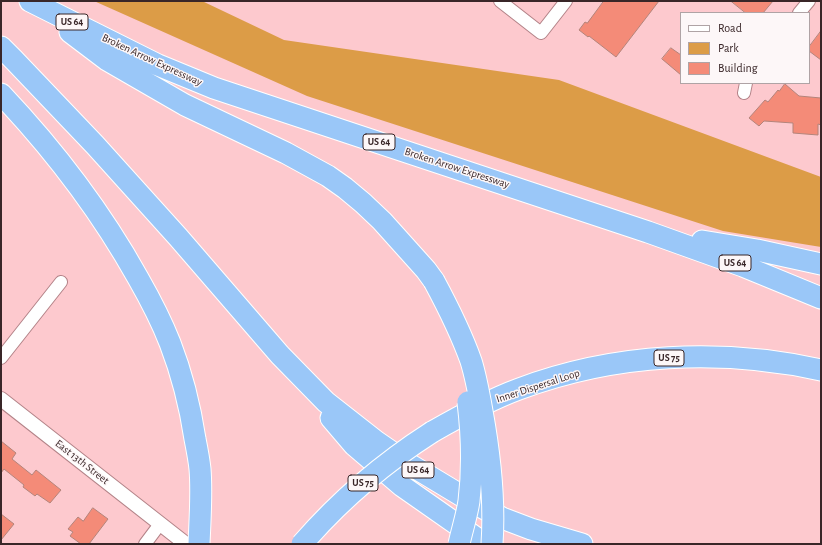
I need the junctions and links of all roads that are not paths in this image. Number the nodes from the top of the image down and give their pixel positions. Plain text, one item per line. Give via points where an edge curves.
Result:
1 (27, 1) edge
2 (30, 1) edge
3 (500, 1) edge
4 (566, 1) edge
5 (808, 1) edge
6 (800, 12) edge
7 (1, 47) edge
8 (1, 94) edge
9 (648, 232) junction
10 (821, 264) edge
11 (61, 282) dead end
12 (430, 284) junction
13 (821, 298) edge
14 (280, 355) junction
15 (1, 358) edge
16 (821, 370) edge
17 (1, 399) edge
18 (161, 525) junction
19 (145, 544) edge
20 (186, 544) edge
21 (198, 544) edge
22 (302, 544) edge
23 (459, 544) edge
24 (485, 544) edge
25 (492, 544) edge
26 (582, 544) edge

1 - 12 highway via 113,64 185,105 328,176 363,203 402,242
2 - 9 highway, Broken Arrow Expressway / US 64 via 158,65 214,88
3 - 4 street via 541,33
5 - 6 street
7 - 14 highway, US 64 via 138,191
8 - 21 highway via 41,137 79,185 118,244 162,325 178,367 192,420 200,468
9 - 10 highway via 757,250
9 - 13 highway, Broken Arrow Expressway / US 64 via 743,266
11 - 15 street
12 - 23 highway, bridge via 462,376 470,421 472,456 469,503
12 - 25 highway, bridge via 448,308 461,336 479,392 491,478
14 - 24 highway via 354,445 402,486
14 - 26 highway, US 64 via 326,402 376,442 432,479 502,518
16 - 22 highway, Inner Dispersal Loop / US 75, bridge via 748,359 677,357 604,366 519,389 456,418 406,449 351,493
17 - 18 street, East 13th Street
18 - 19 street
18 - 20 street, East 13th Street

